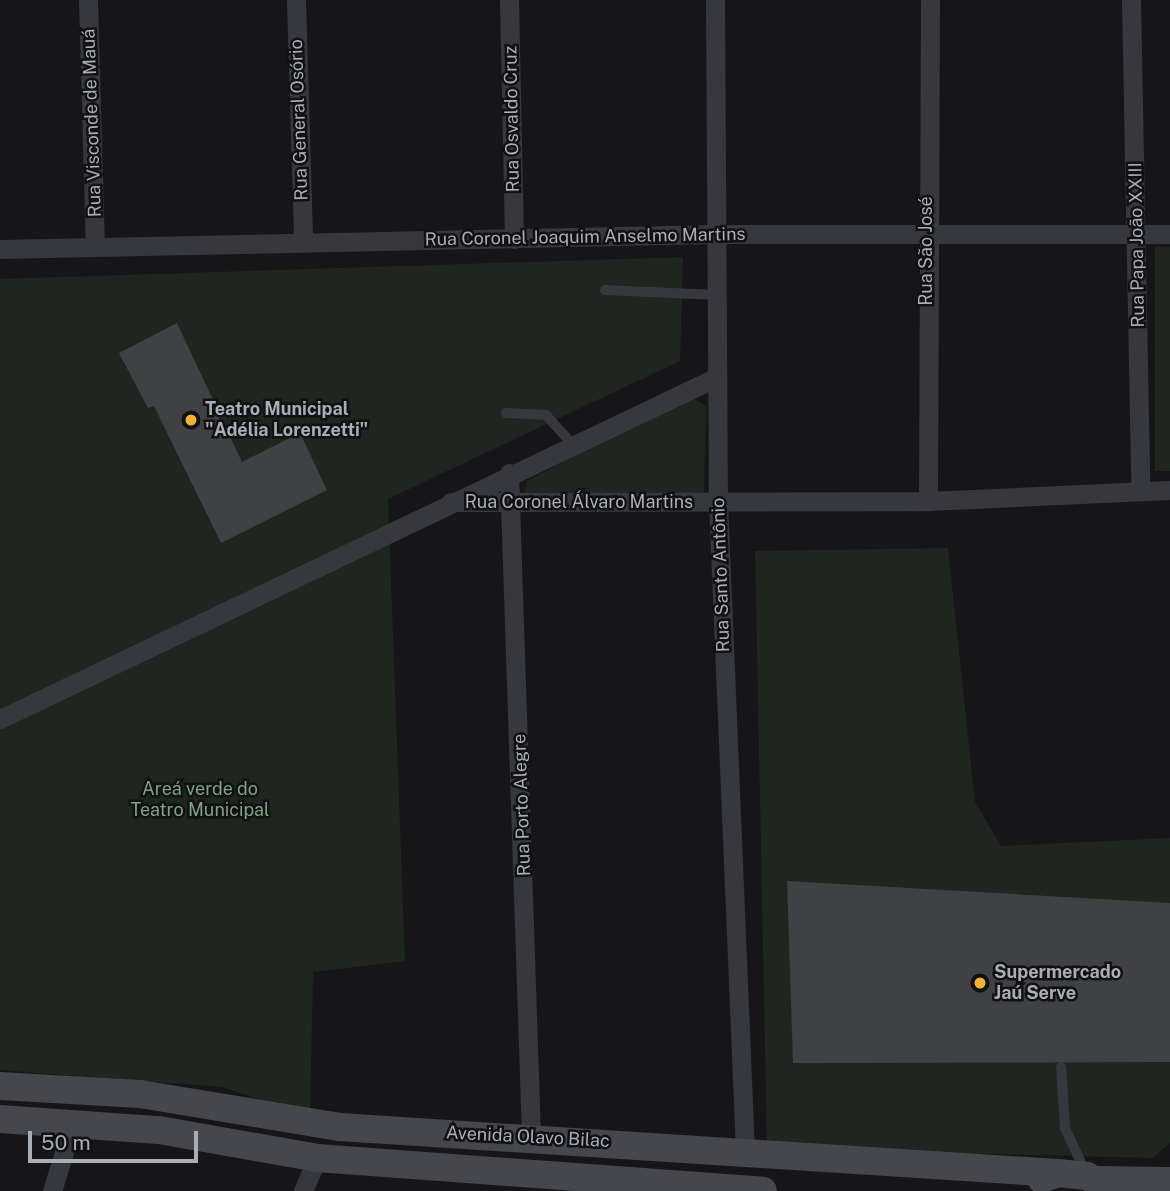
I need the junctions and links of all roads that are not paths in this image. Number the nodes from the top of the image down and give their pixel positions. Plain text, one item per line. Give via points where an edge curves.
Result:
1 (88, 0) edge
2 (296, 0) edge
3 (509, 0) edge
4 (715, 0) edge
5 (930, 0) edge
6 (1131, 0) edge
7 (925, 233) junction
8 (1138, 233) junction
9 (718, 234) junction
10 (1170, 234) edge
11 (514, 239) junction
12 (303, 241) junction
13 (95, 246) junction
14 (0, 249) edge
15 (605, 289) dead end
16 (717, 295) junction
17 (717, 377) junction
18 (506, 412) dead end
19 (572, 444) junction
20 (509, 473) junction
21 (1140, 489) junction
22 (1170, 490) edge
23 (928, 501) junction
24 (450, 502) junction
25 (718, 502) junction
26 (514, 506) junction
27 (0, 719) edge
28 (1061, 1067) dead end
29 (0, 1086) edge
30 (0, 1119) edge
31 (73, 1123) junction
32 (531, 1137) junction
33 (745, 1151) junction
34 (317, 1158) junction
35 (1058, 1173) junction
36 (1170, 1181) edge
37 (1099, 1182) edge
38 (52, 1191) edge
39 (303, 1191) edge
40 (763, 1191) edge
41 (1023, 1191) edge

1 - 13 street, Rua Visconde de Mauá
2 - 12 street, Rua General Osório
3 - 11 street, Rua Osvaldo Cruz
4 - 9 street, Rua Santo Antônio
5 - 7 street, Rua São José
6 - 8 street, Rua Papa João XXIII
7 - 8 street, Rua Coronel Joaquim Anselmo Martins
7 - 9 street, Rua Coronel Joaquim Anselmo Martins
7 - 23 street, Rua São José
8 - 10 street, Rua Coronel Joaquim Anselmo Martins
8 - 21 street, Rua Papa João XXIII
9 - 11 street, Rua Coronel Joaquim Anselmo Martins
9 - 16 street, Rua Santo Antônio
11 - 12 street, Rua Coronel Joaquim Anselmo Martins
12 - 13 street, Rua Coronel Joaquim Anselmo Martins
13 - 14 street, Rua Coronel Joaquim Anselmo Martins
15 - 16 lane
16 - 17 street, Rua Santo Antônio
17 - 19 street, Rua Coronel Álvaro Martins
17 - 25 street, Rua Santo Antônio
18 - 19 lane via 546,415
19 - 20 street, Rua Coronel Álvaro Martins
20 - 24 street, Rua Coronel Álvaro Martins
20 - 26 street, Rua Porto Alegre
21 - 22 street, Rua Coronel Álvaro Martins
21 - 23 street, Rua Coronel Álvaro Martins
23 - 25 street, Rua Coronel Álvaro Martins
24 - 26 street, Rua Coronel Álvaro Martins
24 - 27 street
25 - 26 street, Rua Coronel Álvaro Martins
25 - 33 street, Rua Santo Antônio
26 - 32 street, Rua Porto Alegre
28 - 37 lane via 1065,1128
29 - 32 main road, Avenida Olavo Bilac via 140,1094 340,1127
30 - 31 main road, Avenida Olavo Bilac
31 - 34 main road, Avenida Olavo Bilac via 159,1130
31 - 38 street
32 - 33 main road, Avenida Olavo Bilac
33 - 35 main road, Avenida Olavo Bilac
34 - 39 street
34 - 40 main road, Avenida Olavo Bilac
35 - 37 main road, Avenida Olavo Bilac
35 - 41 main road
36 - 37 main road, Avenida Olavo Bilac

